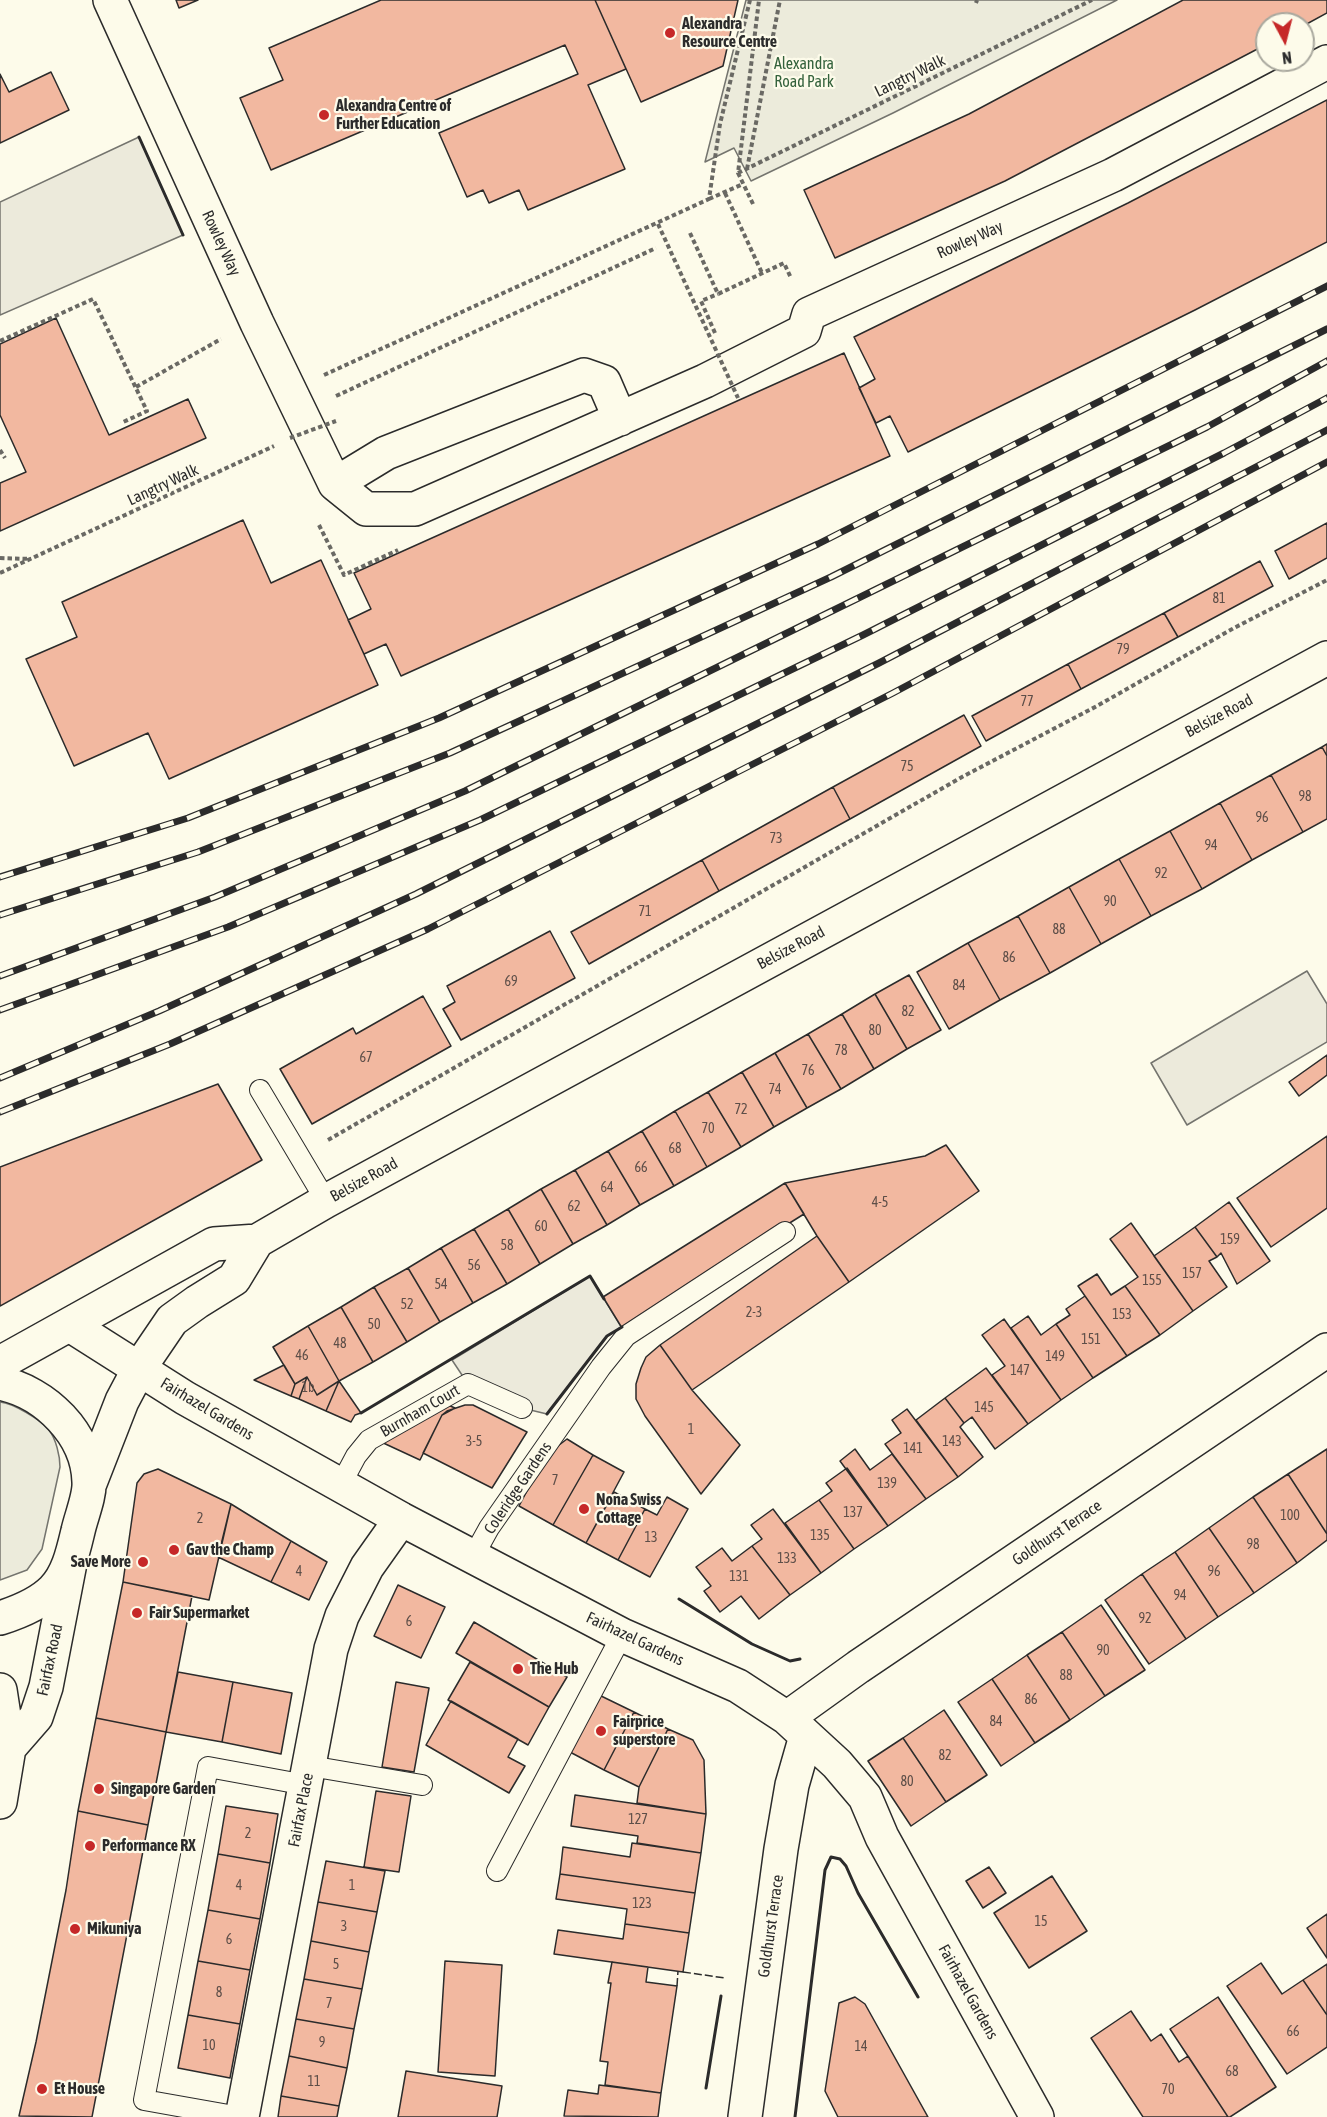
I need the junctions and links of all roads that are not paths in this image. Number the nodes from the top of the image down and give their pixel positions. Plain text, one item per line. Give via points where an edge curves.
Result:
1 (110, 0) edge
2 (1327, 62) edge
3 (620, 419) junction
4 (335, 484) junction
5 (1327, 658) edge
6 (260, 1090) dead end
7 (326, 1201) junction
8 (785, 1232) dead end
9 (257, 1241) junction
10 (70, 1325) junction
11 (1327, 1350) edge
12 (0, 1363) edge
13 (140, 1367) junction
14 (0, 1383) edge
15 (522, 1408) dead end
16 (90, 1483) junction
17 (340, 1486) junction
18 (400, 1519) junction
19 (473, 1557) junction
20 (70, 1563) junction
21 (0, 1618) edge
22 (622, 1635) junction
23 (0, 1690) edge
24 (797, 1727) junction
25 (9, 1748) junction
26 (308, 1776) junction
27 (422, 1785) dead end
28 (0, 1802) edge
29 (497, 1871) dead end
30 (241, 2117) edge
31 (745, 2117) edge
32 (1037, 2117) edge

1 - 4 street, Rowley Way
2 - 3 street, Rowley Way via 1113,175 809,314 804,331
3 - 4 street, Rowley Way via 415,509 366,509
3 - 4 street via 604,382 584,375 386,453
5 - 7 street, Belsize Road
6 - 7 lane
7 - 9 street, Belsize Road
8 - 19 lane, Coleridge Gardens via 626,1336 489,1528
9 - 10 street, Belsize Road via 214,1244
9 - 13 street, Belsize Road via 234,1279 172,1320
10 - 12 street, Belsize Road
10 - 13 street, Fairhazel Gardens
11 - 24 street, Goldhurst Terrace via 858,1667
13 - 16 street, Belsize Road
13 - 17 street, Fairhazel Gardens via 186,1398
14 - 16 street via 13,1385 42,1400 67,1424 86,1460
15 - 17 lane, Burnham Court via 468,1384 369,1440
16 - 20 street, Belsize Road
17 - 18 street, Fairhazel Gardens
18 - 19 street, Fairhazel Gardens
18 - 26 street, Fairfax Place via 366,1567 342,1616 331,1649
19 - 22 street, Fairhazel Gardens
20 - 21 street via 54,1589 30,1606
20 - 25 street, Fairfax Road via 46,1687 36,1717
22 - 24 street, Fairhazel Gardens via 738,1686
22 - 29 lane
23 - 25 street
24 - 31 street, Goldhurst Terrace
24 - 32 street, Fairhazel Gardens via 865,1797 882,1837
25 - 28 street
26 - 27 lane
26 - 30 street, Fairfax Place
26 - 30 lane via 208,1767 144,2100

